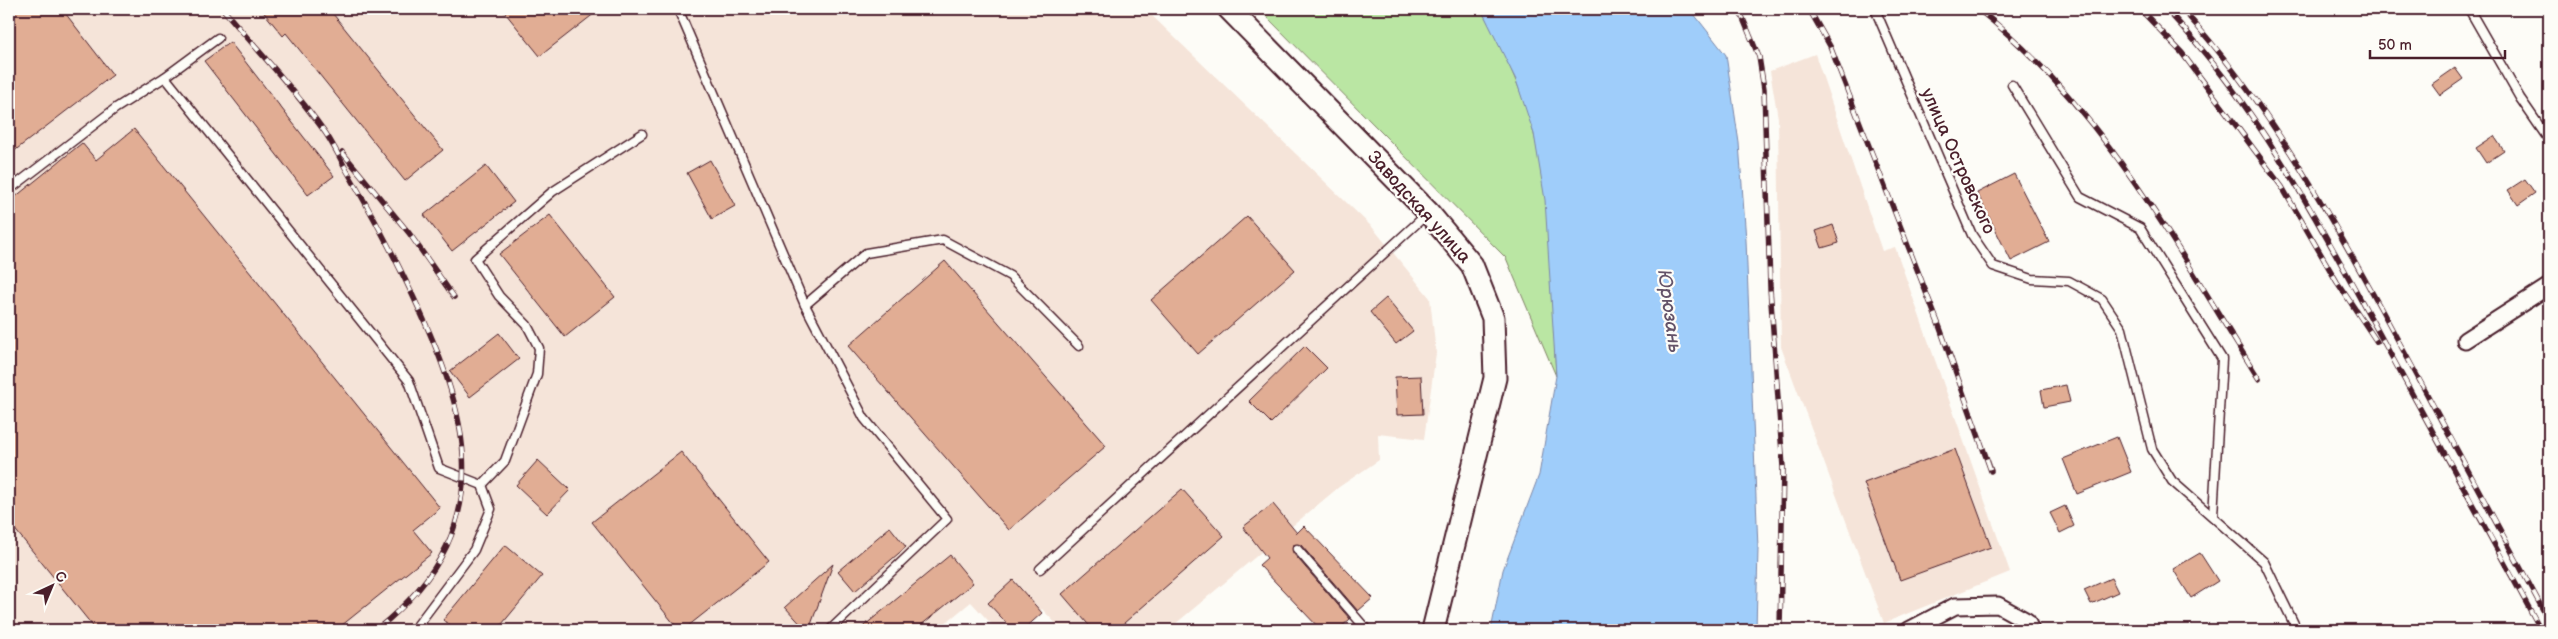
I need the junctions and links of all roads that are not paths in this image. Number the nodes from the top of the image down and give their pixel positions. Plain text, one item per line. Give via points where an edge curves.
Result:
1 (678, 9) edge
2 (1229, 9) edge
3 (1875, 9) edge
4 (2469, 9) edge
5 (218, 38) dead end
6 (165, 77) junction
7 (2012, 85) dead end
8 (642, 134) dead end
9 (2549, 140) edge
10 (9, 190) edge
11 (1428, 212) junction
12 (2549, 286) edge
13 (805, 305) junction
14 (2465, 340) dead end
15 (1079, 346) dead end
16 (482, 485) junction
17 (2213, 516) junction
18 (1297, 549) dead end
19 (1040, 569) dead end
20 (2029, 626) edge
21 (414, 630) edge
22 (830, 630) edge
23 (1366, 630) edge
24 (1433, 630) edge
25 (1909, 630) edge
26 (2296, 630) edge

1 - 13 lane
2 - 11 street, Заводская улица
3 - 17 lane, улица Островского via 1972,235 1993,266 2032,279 2069,281 2102,299 2122,330 2152,449 2172,481
4 - 9 lane via 2520,98
5 - 6 lane
6 - 10 lane via 116,108
6 - 16 lane via 409,381 439,468
7 - 17 lane via 2080,197 2140,228 2222,358
8 - 16 lane via 552,192 475,259 499,296 527,325 538,348 537,374 505,461
11 - 19 lane
11 - 24 street, Заводская улица via 1472,265 1493,318 1495,378
12 - 14 street
13 - 15 lane via 866,253 943,240 1010,276
13 - 22 lane via 864,418 947,519
16 - 21 lane via 491,509 474,550
17 - 26 lane, улица Островского via 2264,562
18 - 23 lane
20 - 25 street via 1998,605 1955,606

